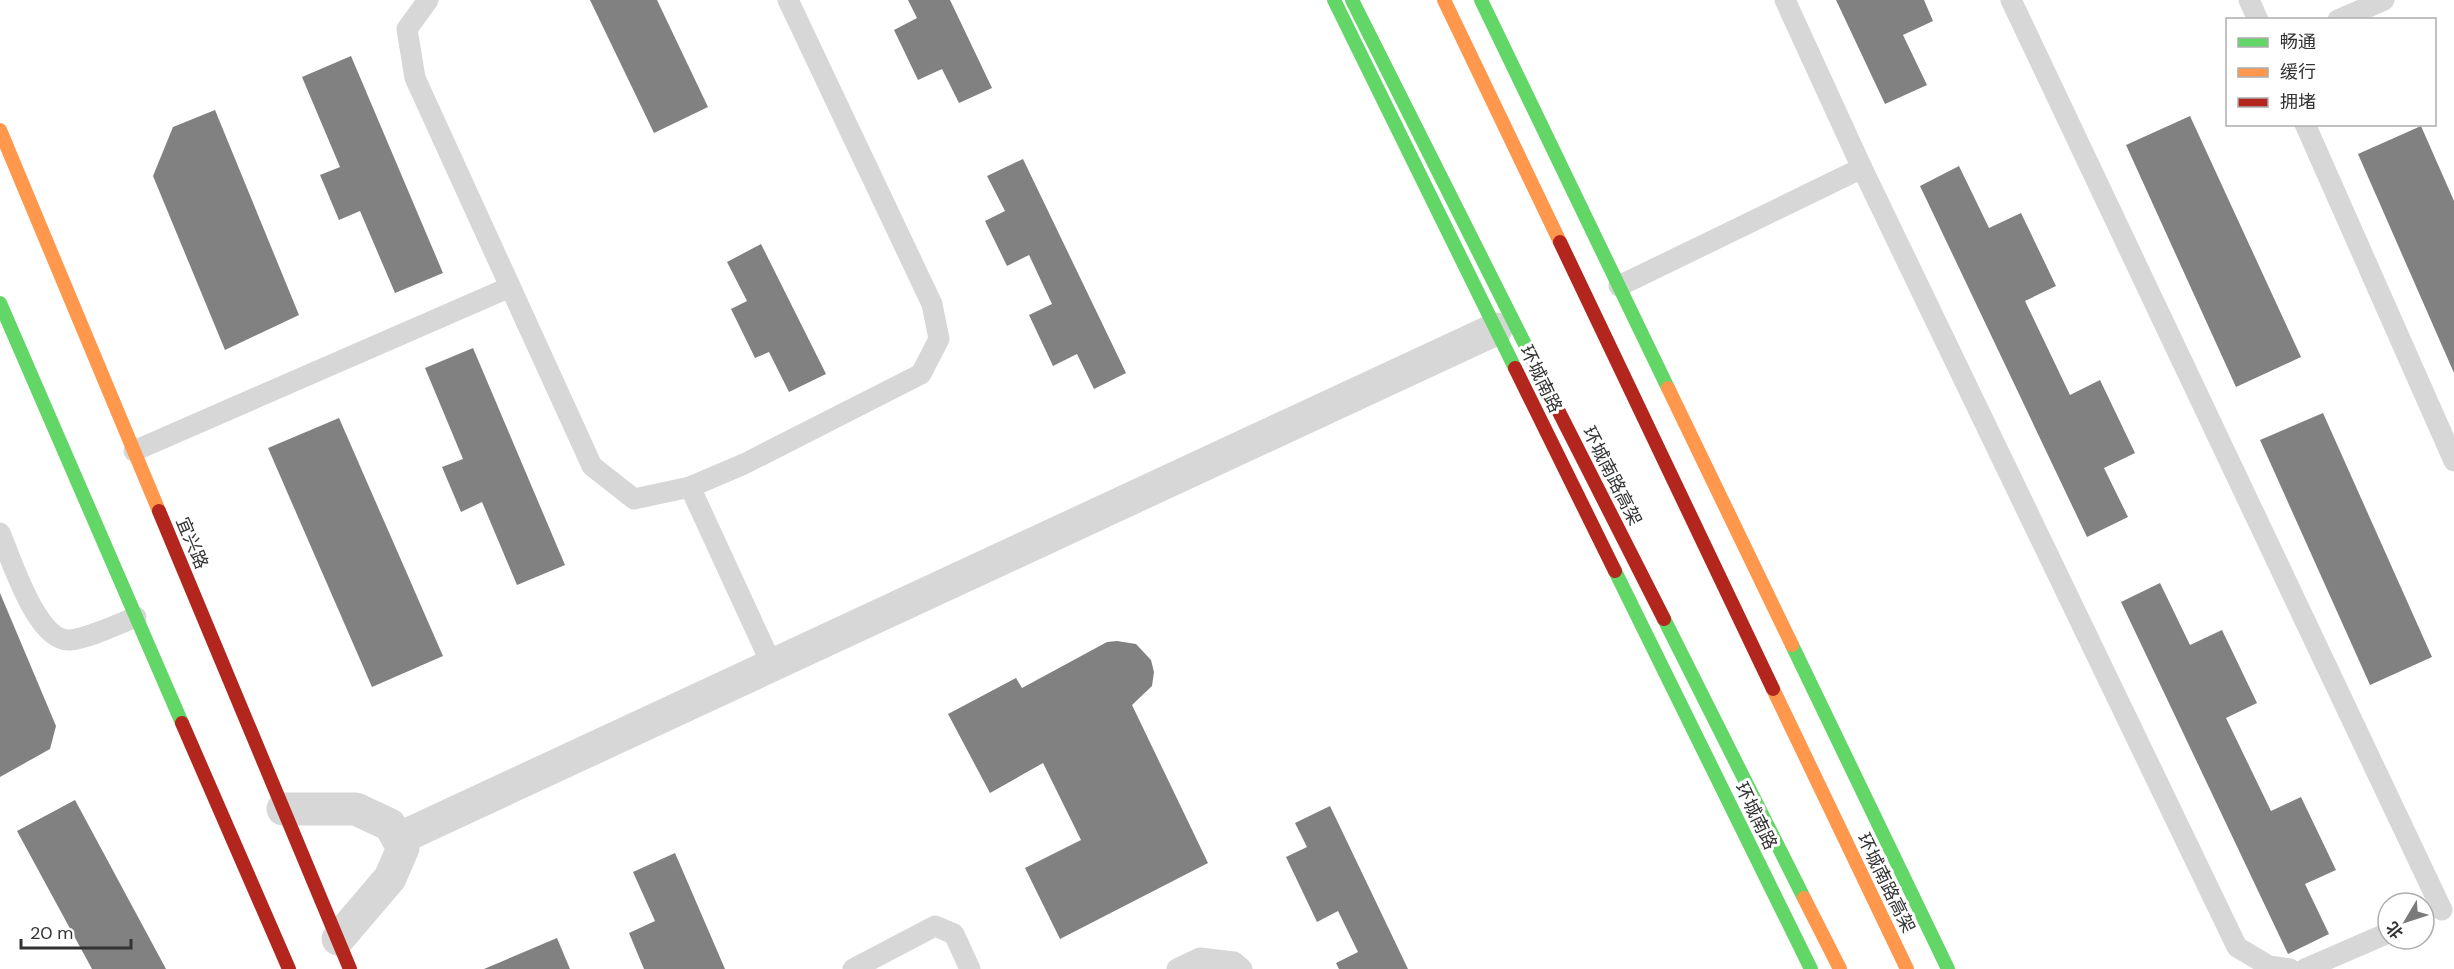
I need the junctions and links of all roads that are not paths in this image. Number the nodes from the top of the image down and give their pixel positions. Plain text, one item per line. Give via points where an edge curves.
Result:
1 (428, 0) edge
2 (788, 0) edge
3 (1334, 0) edge
4 (1352, 0) edge
5 (1444, 0) edge
6 (1481, 0) edge
7 (1785, 0) edge
8 (2011, 0) edge
9 (2249, 0) edge
10 (2384, 0) edge
11 (2257, 18) edge
12 (2343, 18) edge
13 (2306, 126) edge
14 (0, 130) edge
15 (1862, 168) junction
16 (1619, 286) junction
17 (510, 287) junction
18 (0, 303) edge
19 (1496, 329) junction
20 (134, 451) junction
21 (2454, 461) edge
22 (690, 487) junction
23 (0, 533) edge
24 (136, 617) junction
25 (772, 665) junction
26 (283, 809) junction
27 (398, 839) junction
28 (1849, 848) junction
29 (2440, 911) edge
30 (2376, 938) edge
31 (338, 939) junction
32 (289, 969) edge
33 (350, 969) edge
34 (853, 969) edge
35 (970, 969) edge
36 (1177, 969) edge
37 (1242, 969) edge
38 (1811, 969) edge
39 (1840, 969) edge
40 (1907, 969) edge
41 (1921, 969) edge
42 (1948, 969) edge
43 (2290, 969) edge
44 (2305, 969) edge

1 - 17 lane via 407,29 415,78
2 - 22 lane via 932,304 939,339 921,374 744,464
3 - 19 main road, 环城南路
4 - 39 main road, 环城南路高架
5 - 28 main road, 环城南路高架
6 - 16 main road
7 - 15 lane
8 - 29 lane
9 - 11 lane
10 - 12 lane
13 - 21 lane
14 - 20 main road, 宜兴路
15 - 16 lane
15 - 43 lane via 2237,947 2269,966
16 - 42 main road
17 - 20 lane
17 - 22 lane via 592,466 634,499
18 - 24 main road
19 - 25 street
19 - 38 main road, 环城南路
20 - 26 main road, 宜兴路
22 - 25 lane
23 - 24 lane via 31,606 50,634 69,640
24 - 32 main road
25 - 27 street
26 - 27 street via 356,809 390,825
26 - 31 main road, 宜兴路
27 - 31 street via 403,848 390,878
28 - 40 main road, 环城南路高架
28 - 41 main road
30 - 44 lane
31 - 33 main road, 宜兴路
34 - 35 lane via 935,926 954,934
36 - 37 lane via 1200,958 1234,962

